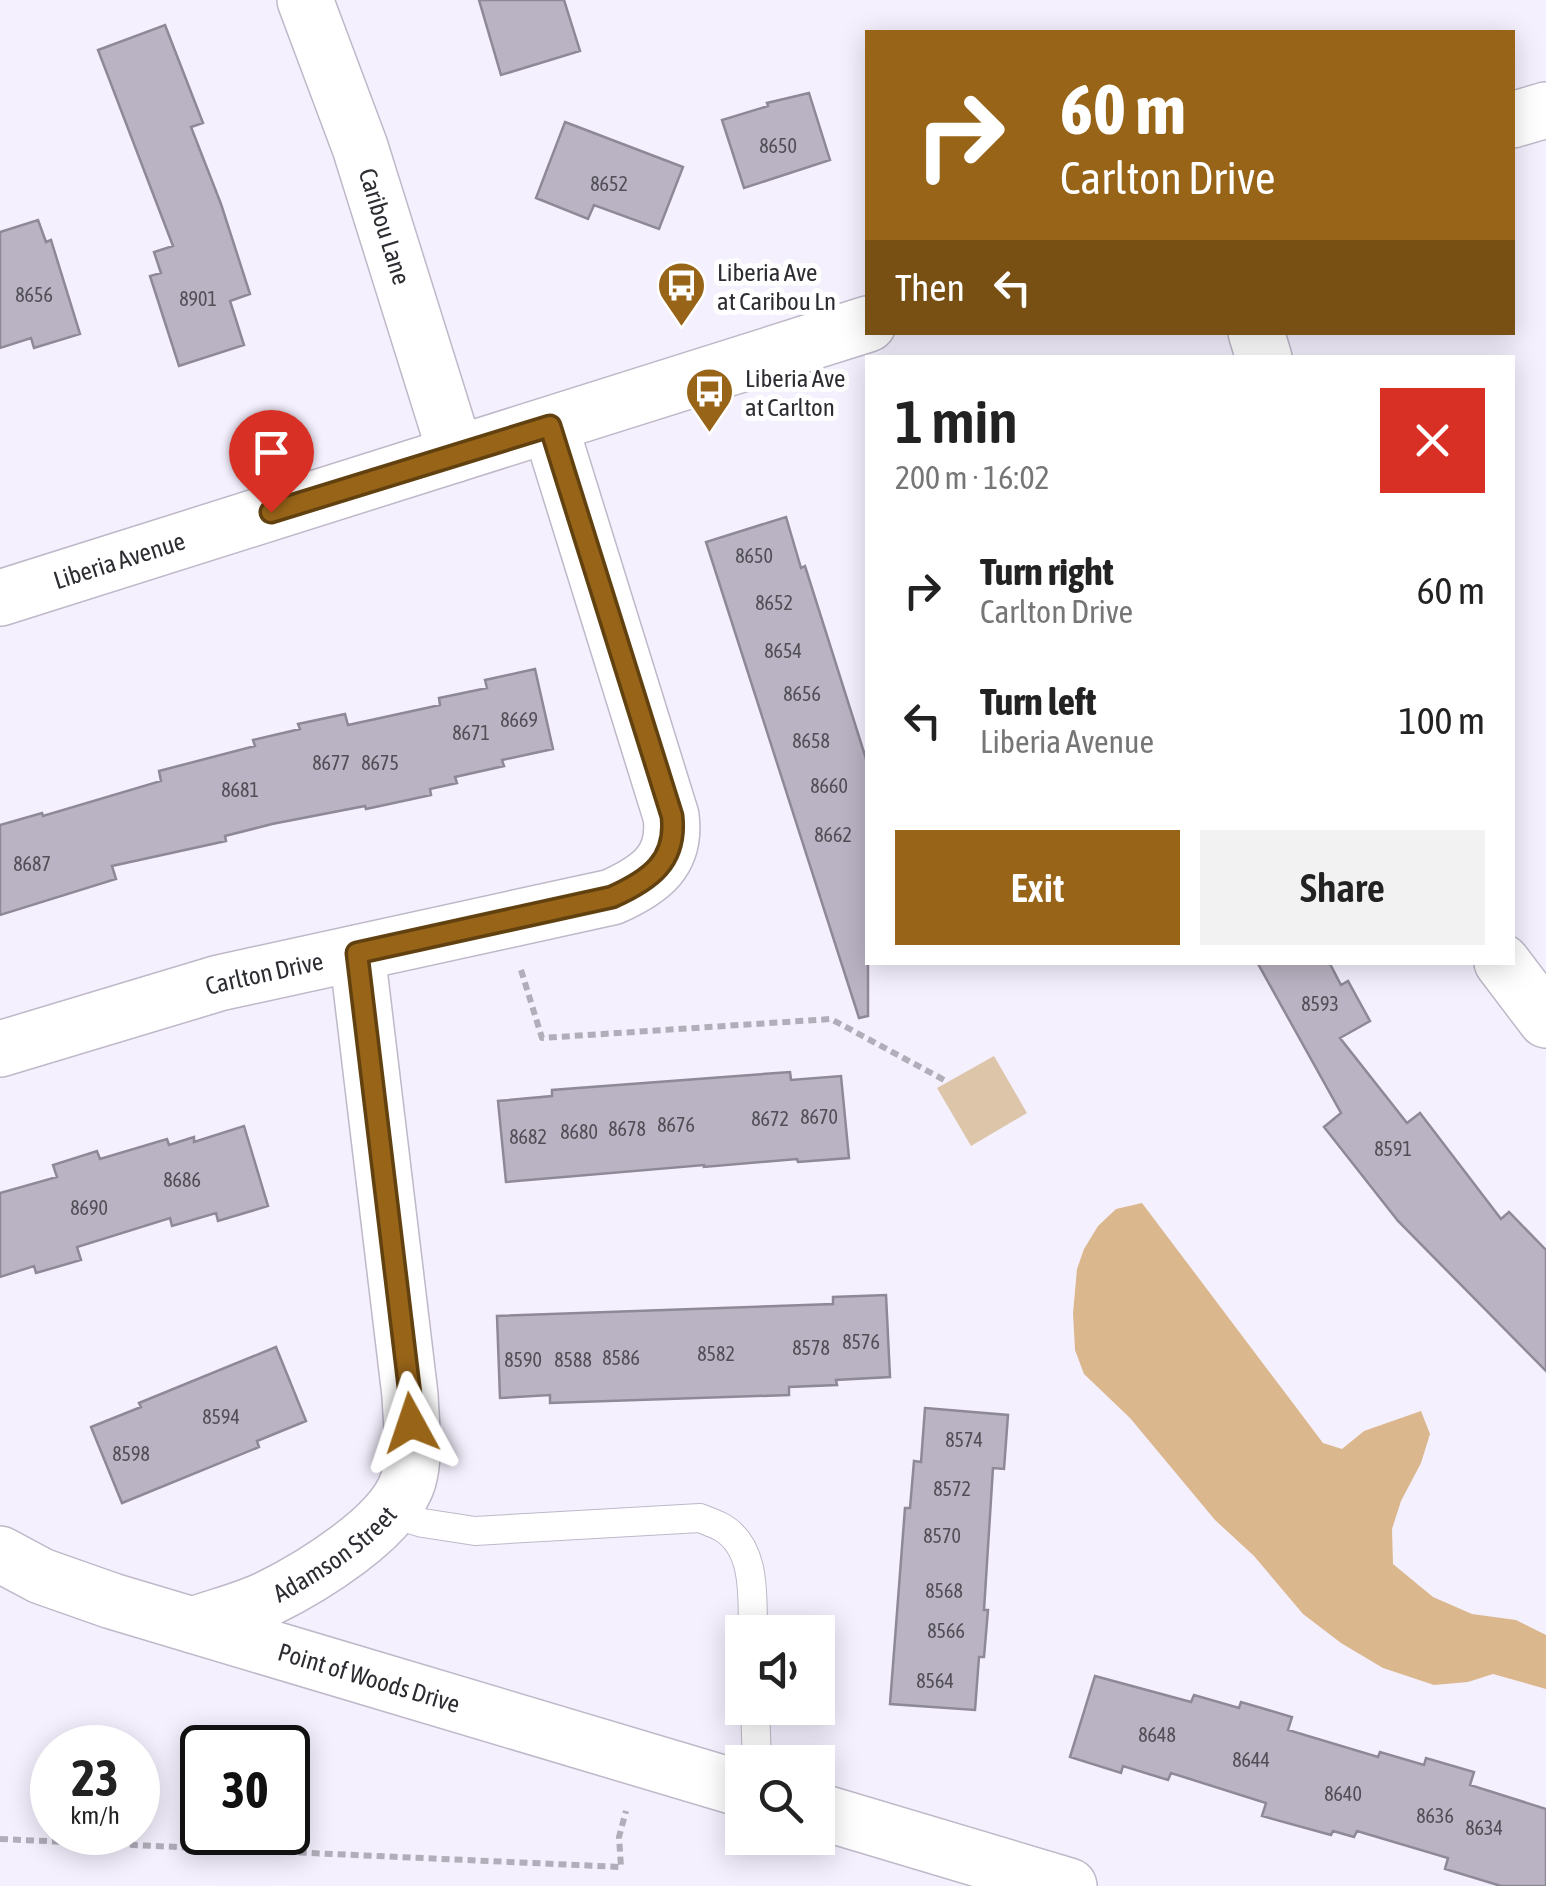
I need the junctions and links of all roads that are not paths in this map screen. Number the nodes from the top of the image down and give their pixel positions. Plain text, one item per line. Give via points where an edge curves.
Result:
1 (305, 0) edge
2 (1546, 110) edge
3 (1515, 119) edge
4 (865, 325) edge
5 (550, 426) junction
6 (456, 454) junction
7 (0, 598) edge
8 (357, 953) junction
9 (1504, 965) edge
10 (1546, 1020) edge
11 (0, 1049) edge
12 (390, 1512) junction
13 (0, 1554) edge
14 (752, 1615) edge
15 (193, 1625) junction
16 (725, 1784) edge
17 (835, 1816) edge
18 (1069, 1886) edge

1 - 6 street, Caribou Lane via 360,146
2 - 3 street
4 - 5 street, Liberia Avenue
5 - 6 street, Liberia Avenue
5 - 8 street, Carlton Drive via 674,832 658,870 612,897
6 - 7 street, Liberia Avenue
8 - 11 street, Carlton Drive via 219,983
8 - 12 street, Adamson Street via 410,1395 407,1483
9 - 10 street
12 - 14 lane via 474,1531 700,1518 725,1529 744,1551
12 - 15 street, Adamson Street via 306,1577
13 - 15 street, Point of Woods Drive via 41,1576
15 - 16 street, Point of Woods Drive
17 - 18 street

